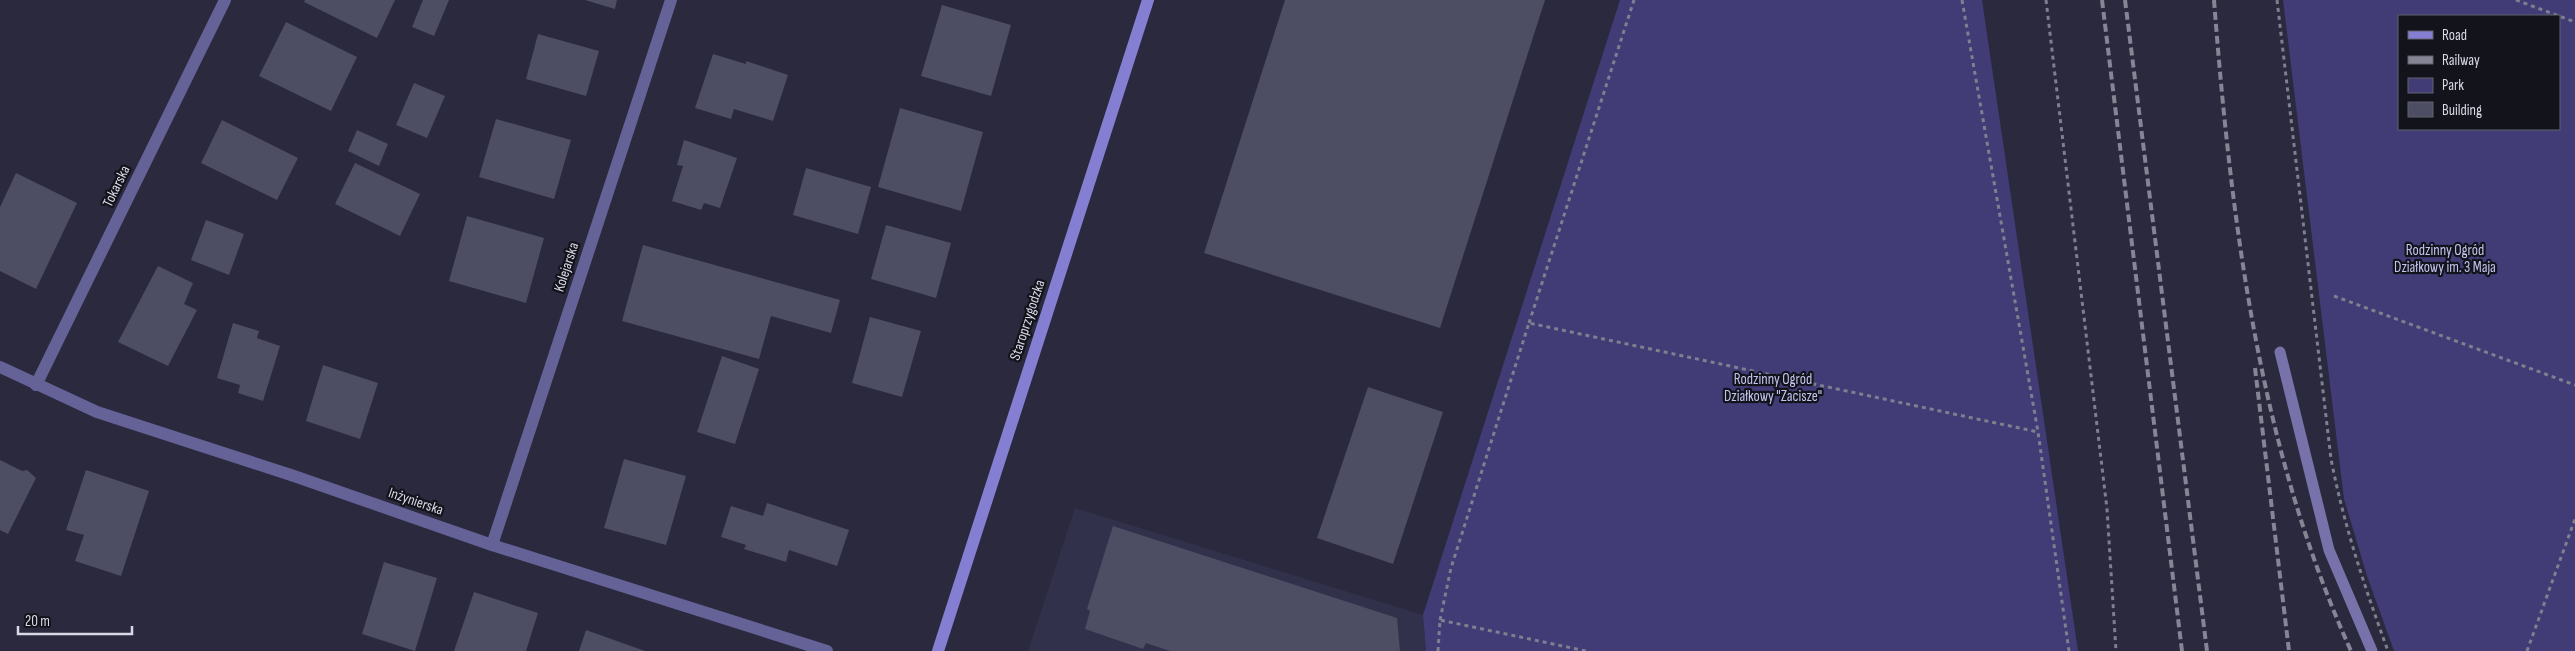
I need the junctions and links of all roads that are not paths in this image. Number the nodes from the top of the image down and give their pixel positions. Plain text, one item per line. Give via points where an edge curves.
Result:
1 (225, 0) edge
2 (671, 0) edge
3 (1148, 0) edge
4 (0, 367) edge
5 (36, 386) junction
6 (492, 545) junction
7 (827, 651) edge
8 (938, 651) edge

1 - 5 street, Tokarska
2 - 6 street, Kolejarska
3 - 8 street, Staroprzygodzka
4 - 5 street, Inżynierska
5 - 6 street, Inżynierska via 97,412
6 - 7 street, Inżynierska

